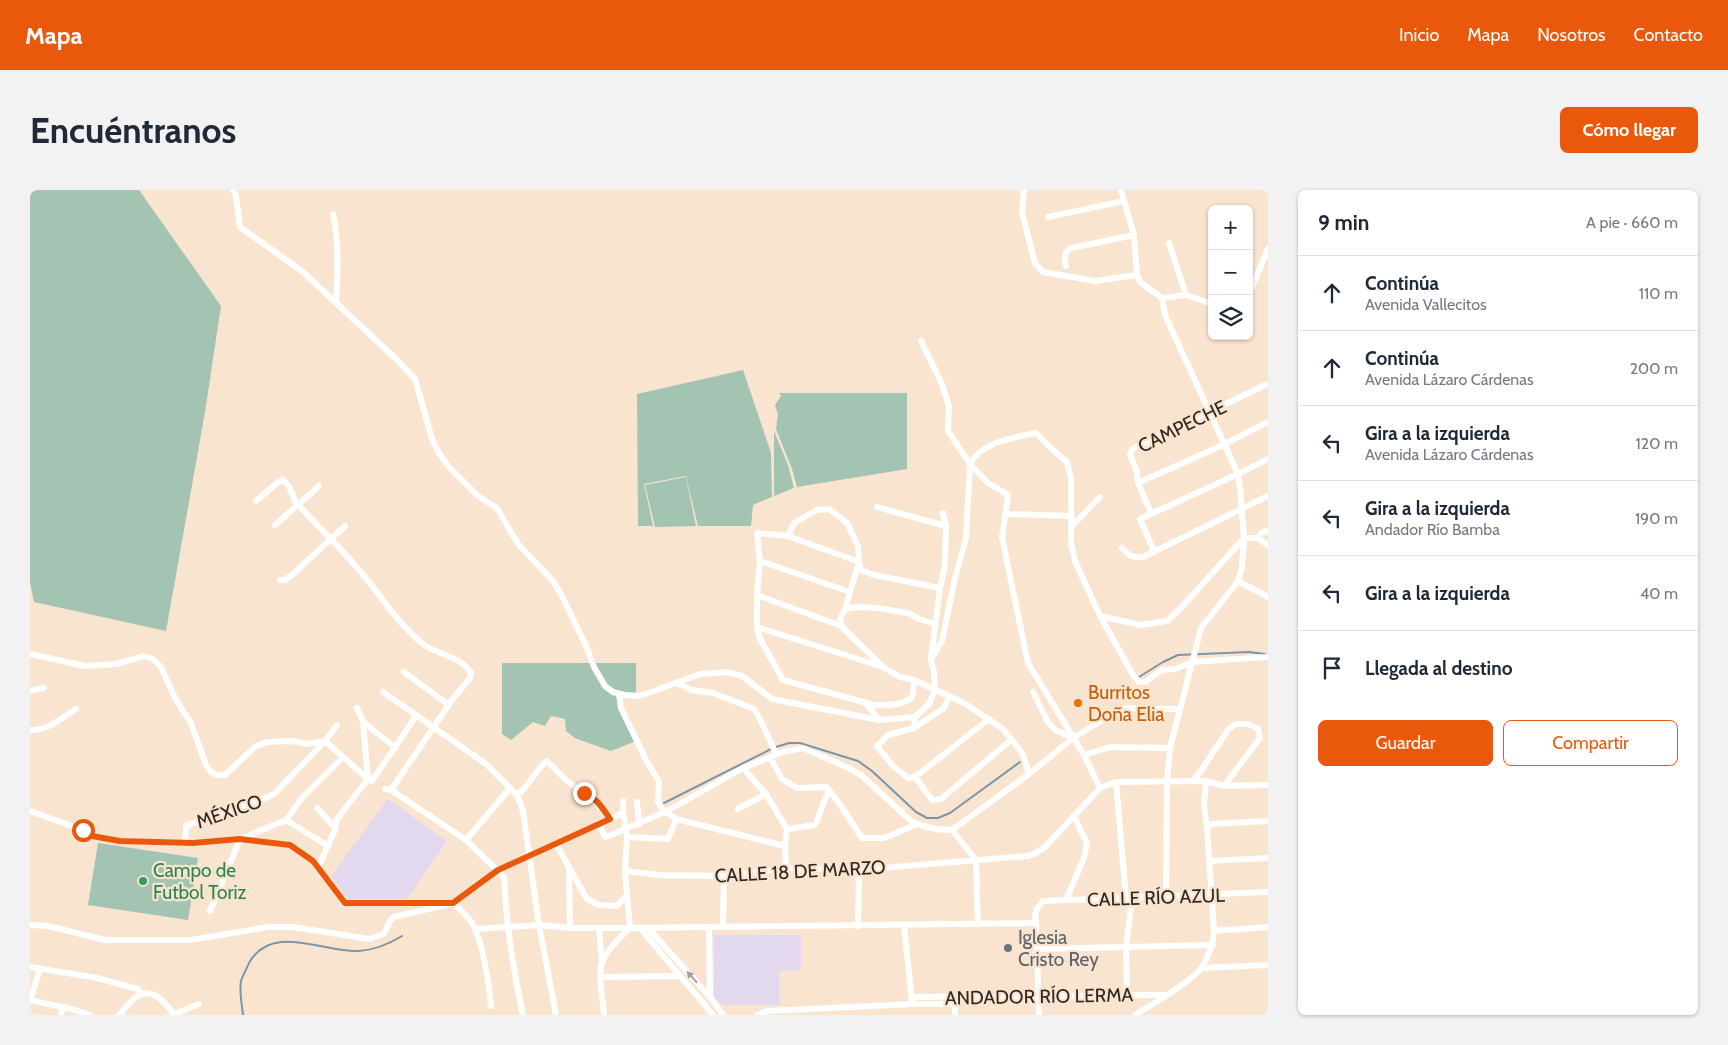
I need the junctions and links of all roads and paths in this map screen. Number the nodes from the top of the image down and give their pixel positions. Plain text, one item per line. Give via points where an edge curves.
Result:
1 (233, 190) edge
2 (1024, 190) edge
3 (1121, 190) edge
4 (1124, 201) junction
5 (333, 214) dead end
6 (1048, 217) dead end
7 (1134, 235) junction
8 (1169, 243) dead end
9 (1268, 249) edge
10 (1066, 266) dead end
11 (1137, 275) junction
12 (1253, 285) edge
13 (1186, 295) junction
14 (1162, 298) junction
15 (336, 302) junction
16 (1208, 303) edge
17 (921, 341) dead end
18 (1265, 385) dead end
19 (1208, 412) junction
20 (1268, 422) edge
21 (1223, 445) junction
22 (1268, 459) edge
23 (970, 464) junction
24 (1238, 474) junction
25 (1138, 483) junction
26 (319, 486) dead end
27 (1268, 496) edge
28 (1100, 497) dead end
29 (256, 501) dead end
30 (298, 504) junction
31 (877, 507) dead end
32 (1241, 510) junction
33 (943, 513) dead end
34 (1151, 513) junction
35 (1005, 514) junction
36 (1072, 516) junction
37 (276, 525) dead end
38 (345, 526) dead end
39 (946, 526) junction
40 (1072, 526) junction
41 (1268, 532) edge
42 (788, 536) junction
43 (1244, 538) junction
44 (1258, 538) junction
45 (331, 540) junction
46 (1268, 545) edge
47 (1122, 548) dead end
48 (1154, 551) junction
49 (760, 561) junction
50 (859, 562) junction
51 (280, 580) dead end
52 (1238, 581) junction
53 (940, 588) junction
54 (850, 592) junction
55 (757, 595) junction
56 (1268, 597) edge
57 (845, 609) junction
58 (1100, 616) junction
59 (935, 624) junction
60 (841, 626) junction
61 (757, 627) junction
62 (30, 654) edge
63 (1268, 657) edge
64 (930, 660) junction
65 (1193, 660) junction
66 (883, 667) junction
67 (404, 672) dead end
68 (914, 680) junction
69 (676, 683) junction
70 (44, 688) dead end
71 (935, 690) junction
72 (30, 691) edge
73 (383, 692) dead end
74 (1033, 692) dead end
75 (619, 694) junction
76 (949, 697) junction
77 (451, 702) junction
78 (865, 702) junction
79 (357, 708) dead end
80 (76, 709) dead end
81 (1180, 709) junction
82 (416, 716) junction
83 (914, 717) junction
84 (989, 719) junction
85 (879, 720) junction
86 (363, 722) junction
87 (337, 725) dead end
88 (434, 728) junction
89 (914, 728) junction
90 (30, 730) edge
91 (1072, 738) junction
92 (1011, 740) junction
93 (324, 741) junction
94 (396, 748) junction
95 (1170, 748) junction
96 (774, 754) junction
97 (1084, 755) junction
98 (343, 757) junction
99 (743, 768) junction
100 (1029, 773) junction
101 (915, 777) junction
102 (370, 780) junction
103 (1167, 781) junction
104 (1194, 781) junction
105 (1206, 781) junction
106 (1116, 782) junction
107 (1268, 785) edge
108 (1224, 786) junction
109 (510, 788) junction
110 (1100, 788) junction
111 (829, 792) junction
112 (766, 794) junction
113 (518, 795) junction
114 (623, 800) dead end
115 (636, 802) dead end
116 (317, 808) dead end
117 (738, 809) dead end
118 (30, 811) edge
119 (667, 812) junction
120 (623, 813) junction
121 (1074, 816) junction
122 (610, 819) junction
123 (676, 819) junction
124 (286, 820) junction
125 (1268, 821) edge
126 (599, 823) junction
127 (639, 824) junction
128 (918, 824) junction
129 (1207, 827) junction
130 (335, 828) junction
131 (626, 829) junction
132 (787, 829) junction
133 (952, 830) junction
134 (627, 837) junction
135 (240, 839) junction
136 (466, 840) junction
137 (184, 842) junction
138 (556, 844) junction
139 (328, 846) junction
140 (785, 846) junction
141 (529, 857) junction
142 (1268, 858) edge
143 (976, 860) junction
144 (1210, 861) junction
145 (569, 867) junction
146 (318, 868) junction
147 (786, 868) junction
148 (498, 870) junction
149 (859, 870) junction
150 (624, 871) junction
151 (724, 876) junction
152 (1268, 892) edge
153 (1212, 894) junction
154 (626, 896) junction
155 (1166, 896) junction
156 (1129, 898) junction
157 (1066, 900) junction
158 (453, 903) junction
159 (210, 911) dead end
160 (978, 924) junction
161 (1036, 924) junction
162 (30, 925) edge
163 (904, 925) junction
164 (539, 926) junction
165 (858, 926) junction
166 (709, 927) junction
167 (723, 927) junction
168 (508, 928) junction
169 (570, 928) junction
170 (599, 928) junction
171 (630, 928) junction
172 (640, 928) junction
173 (648, 928) junction
174 (1268, 928) edge
175 (475, 930) junction
176 (1214, 931) junction
177 (1213, 945) junction
178 (1126, 947) junction
179 (1037, 949) junction
180 (602, 963) junction
181 (1268, 965) edge
182 (30, 967) edge
183 (1202, 968) junction
184 (40, 970) junction
185 (681, 976) junction
186 (600, 977) junction
187 (141, 994) junction
188 (1038, 995) junction
189 (1128, 995) junction
190 (1166, 995) junction
191 (955, 996) junction
192 (710, 997) junction
193 (30, 1001) edge
194 (912, 1001) junction
195 (199, 1004) dead end
196 (955, 1004) junction
197 (492, 1006) dead end
198 (63, 1007) junction
199 (767, 1013) edge
200 (61, 1015) edge
201 (90, 1015) edge
202 (119, 1015) edge
203 (173, 1015) edge
204 (523, 1015) edge
205 (556, 1015) edge
206 (604, 1015) edge
207 (713, 1015) edge
208 (723, 1015) edge
209 (757, 1015) edge
210 (955, 1015) edge
211 (1039, 1015) edge
212 (1135, 1015) edge

1 - 15 street via 240,226 303,272
2 - 11 street via 1022,212 1035,263 1044,272 1095,280
3 - 4 street
4 - 6 street
4 - 7 street
5 - 15 street via 337,236
7 - 10 street via 1071,248 1065,252
7 - 11 street
8 - 13 street
9 - 12 street
11 - 14 street via 1140,282
13 - 14 street
13 - 16 street
14 - 19 street via 1165,315
15 - 75 street via 415,379 439,453 478,496 497,508 518,544 552,580 605,686
17 - 23 street via 949,406 948,431
18 - 19 street, CAMPECHE
19 - 21 street
19 - 25 street, CAMPECHE via 1132,449 1130,454
20 - 21 street
21 - 24 street
21 - 25 street
22 - 24 street
23 - 35 street via 988,483 1008,495
23 - 36 street via 987,446 1036,433 1067,462
23 - 64 street via 966,538 942,642
24 - 32 street
24 - 34 street
25 - 34 street, CAMPECHE
26 - 30 street
27 - 32 street
28 - 40 street
29 - 30 street via 283,480
30 - 37 street
30 - 45 street
31 - 39 street
32 - 43 street
32 - 48 street
33 - 39 street
34 - 48 street via 1140,519
35 - 36 street
35 - 91 street via 1002,537 1028,663
36 - 40 street
38 - 45 street
39 - 53 street via 945,566
40 - 58 street via 1075,561
41 - 44 street via 1261,533
42 - 49 street via 757,533
42 - 50 street
42 - 50 street via 794,523 817,510 829,509 847,522 858,546
43 - 44 street
43 - 52 street
43 - 58 street via 1166,621 1141,625
44 - 46 street
45 - 51 street via 292,575
45 - 77 street via 365,576 399,622 425,645 448,655 472,673
47 - 48 street via 1136,558
49 - 54 street
49 - 55 street
50 - 53 street via 861,570 874,575
50 - 54 street
52 - 56 street
52 - 65 street via 1201,628
53 - 59 street
54 - 57 street
55 - 60 street
55 - 61 street
57 - 59 street via 885,609 908,613
57 - 60 street via 840,619
58 - 65 street via 1139,682
59 - 64 street
60 - 66 street
61 - 66 street
61 - 78 street via 760,639 783,680
62 - 93 street via 85,666 116,664 144,656 154,660 161,667 191,724 206,765 217,775 225,775 256,746 267,742 307,744
63 - 65 street
64 - 71 street
65 - 81 street
66 - 68 street via 900,677
67 - 77 street
68 - 71 street
68 - 78 street via 911,699 886,706
69 - 75 street via 640,696
69 - 85 street via 700,674 726,672 742,676 772,699
69 - 96 street via 754,709
70 - 72 street
71 - 76 street
71 - 83 street via 929,704
73 - 82 street
74 - 91 street via 1048,722 1055,730
75 - 119 street via 621,708 647,762 660,781 658,802
76 - 84 street
76 - 89 street via 944,708
77 - 88 street
78 - 85 street
79 - 86 street
80 - 90 street via 46,728
81 - 91 street via 1122,708
81 - 95 street
82 - 88 street
82 - 94 street
83 - 85 street
83 - 89 street
84 - 92 street via 1004,729
84 - 101 street
86 - 94 street
86 - 102 street
87 - 93 street
88 - 109 street via 486,764
88 - 136 street via 388,790
89 - 101 street via 888,735 877,746 900,772 908,778
91 - 97 street
91 - 100 street
92 - 100 street via 1023,754
92 - 101 street via 937,801 932,800
93 - 98 street
93 - 137 street, MÉXICO via 275,793 186,826
94 - 102 street
95 - 97 street via 1110,747
95 - 103 street
96 - 99 street
96 - 111 street via 782,779 797,788 826,787
96 - 128 street via 803,748 851,769
97 - 110 street
98 - 102 street
98 - 124 street via 303,797
99 - 112 street
99 - 119 street
100 - 133 street
102 - 130 street via 337,819
103 - 104 street
103 - 106 street
103 - 155 street
104 - 105 street
104 - 108 street via 1228,730 1235,724 1249,724 1258,729 1260,738
105 - 108 street
105 - 129 street via 1204,805
106 - 110 street
106 - 156 street
107 - 108 street
109 - 113 street
109 - 136 street
110 - 121 street, CALLE 18 DE MARZO
111 - 128 street via 862,838 884,838
111 - 132 street via 815,824
112 - 117 street
112 - 132 street
113 - 122 street via 547,761 567,781 590,795
113 - 141 street
114 - 120 street
115 - 127 street
116 - 130 street
118 - 137 street via 92,836 120,841
119 - 123 street
119 - 127 street
120 - 122 street
120 - 131 street
121 - 143 street, CALLE 18 DE MARZO via 1045,847 1034,854
121 - 157 street via 1087,843
122 - 126 street
123 - 134 street via 668,839
123 - 140 street
124 - 135 street
124 - 139 street
125 - 129 street via 1211,824
126 - 131 street via 605,837
126 - 138 street
127 - 131 street
128 - 133 street
129 - 144 street
130 - 139 street
131 - 134 street
132 - 140 street
133 - 143 street
134 - 150 street
135 - 137 street
135 - 146 street via 290,845
135 - 159 street
136 - 148 street
138 - 141 street
138 - 145 street
139 - 146 street
140 - 147 street
141 - 148 street
141 - 164 street
142 - 144 street
143 - 149 street, CALLE 18 DE MARZO
143 - 160 street
144 - 153 street
145 - 154 street via 587,899 598,905 617,906
145 - 169 street
146 - 158 street via 345,903
147 - 149 street, CALLE 18 DE MARZO
147 - 151 street, CALLE 18 DE MARZO
148 - 158 street
148 - 168 street via 504,877
149 - 165 street
150 - 151 street, CALLE 18 DE MARZO
150 - 154 street
151 - 167 street
152 - 153 street, CALLE RÍO AZUL
153 - 155 street, CALLE RÍO AZUL
153 - 176 street
154 - 171 street
155 - 156 street, CALLE RÍO AZUL
156 - 157 street, CALLE RÍO AZUL
156 - 178 street
157 - 161 street, CALLE RÍO AZUL via 1043,901 1035,909
158 - 162 street via 394,917 384,934 369,939 293,927 268,927 191,940 105,940 48,926
158 - 175 street via 471,921
160 - 161 street
160 - 163 street
161 - 179 street
163 - 165 street
163 - 194 street
164 - 168 street
164 - 169 street
164 - 205 street
165 - 167 street
166 - 167 street
166 - 173 street
166 - 192 street
168 - 175 street
168 - 204 street
169 - 170 street
170 - 171 street
170 - 180 street
171 - 172 street
171 - 180 street
172 - 173 street
172 - 185 street
192 -> 173 street
174 - 176 street
175 - 197 street
176 - 177 street
177 - 178 street
177 - 183 street
178 - 179 street
178 - 189 street
179 - 188 street
180 - 186 street
181 - 183 street
182 - 184 street
183 - 190 street
184 - 187 street via 97,978 138,989
184 - 193 street
185 - 186 street
185 - 207 street
186 - 206 street
187 - 202 street
187 - 203 street via 158,996
188 - 189 street, ANDADOR RÍO LERMA
188 - 191 street, ANDADOR RÍO LERMA
188 - 211 street
189 - 190 street, ANDADOR RÍO LERMA
190 - 212 street
191 - 194 street, ANDADOR RÍO LERMA
191 - 196 street
192 - 208 street
193 - 198 street
194 - 196 street
194 - 199 street
195 - 203 street
196 - 210 street
198 - 200 street
198 - 201 street
199 - 209 street

